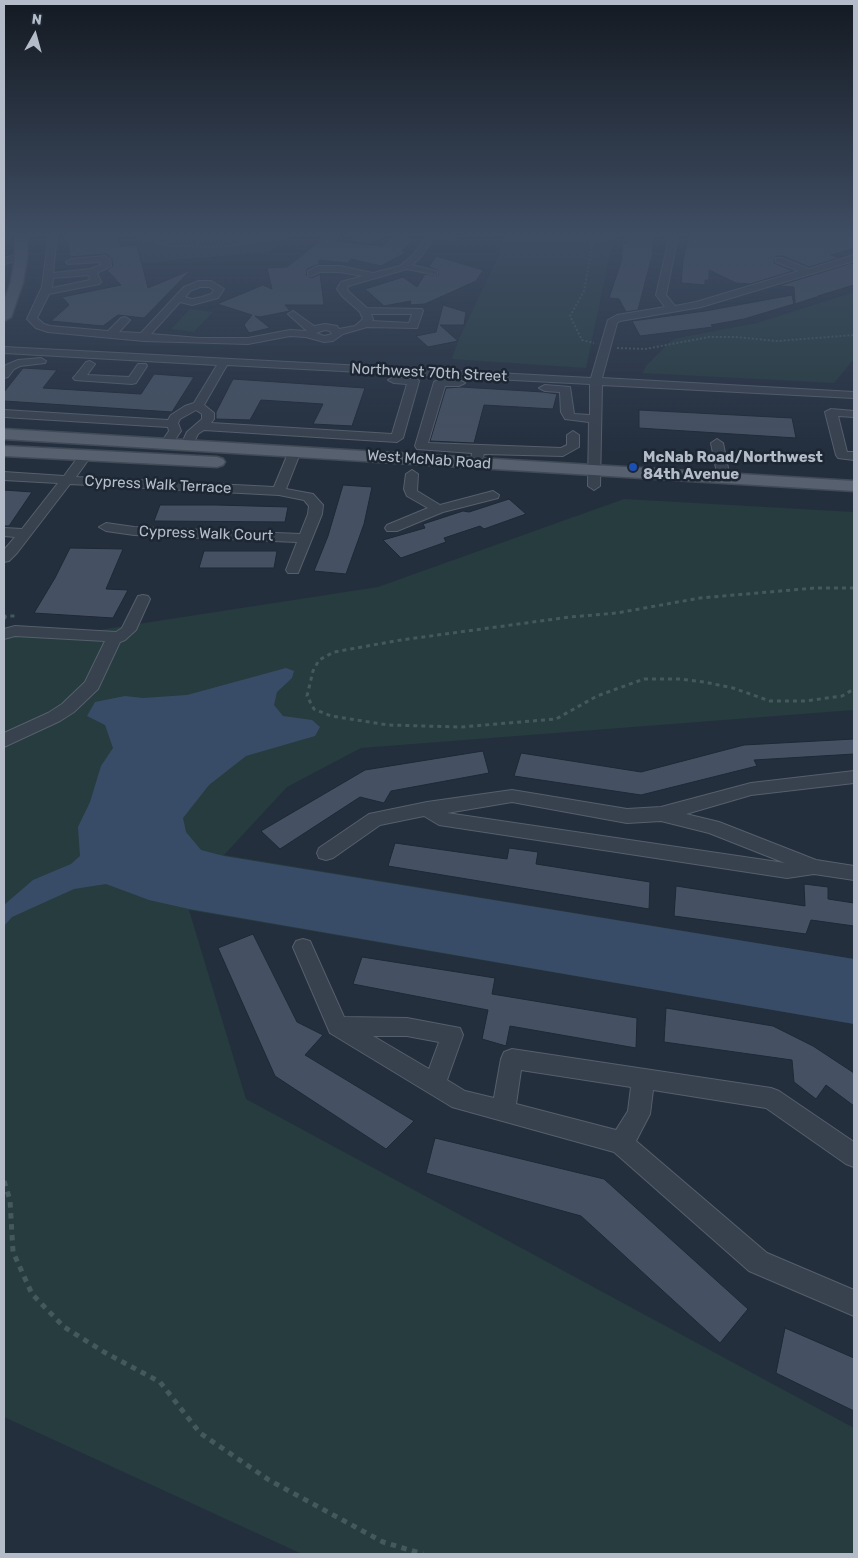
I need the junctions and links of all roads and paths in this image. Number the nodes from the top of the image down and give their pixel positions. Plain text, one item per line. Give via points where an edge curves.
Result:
1 (37, 308) edge
2 (169, 308) edge
3 (361, 308) edge
4 (575, 308) edge
5 (680, 308) edge
6 (672, 309) joint
7 (364, 311) junction
8 (293, 314) dead end
9 (125, 320) dead end
10 (365, 324) junction
11 (338, 332) junction
12 (110, 335) junction
13 (311, 336) junction
14 (854, 336) edge
15 (328, 339) junction
16 (4, 342) edge
17 (606, 346) junction
18 (73, 349) junction
19 (4, 350) edge
20 (141, 352) junction
21 (315, 359) junction
22 (90, 364) junction
23 (222, 366) junction
24 (4, 375) edge
25 (597, 378) junction
26 (854, 387) edge
27 (709, 388) junction
28 (854, 396) edge
29 (710, 401) dead end
30 (198, 406) junction
31 (4, 414) edge
32 (854, 414) edge
33 (595, 419) junction
34 (174, 421) junction
35 (204, 422) junction
36 (4, 434) edge
37 (573, 435) dead end
38 (717, 443) dead end
39 (166, 444) junction
40 (187, 445) junction
41 (4, 451) edge
42 (85, 456) junction
43 (478, 456) junction
44 (854, 456) edge
45 (292, 459) junction
46 (412, 474) junction
47 (4, 476) edge
48 (594, 478) junction
49 (724, 478) junction
50 (67, 480) junction
51 (854, 486) edge
52 (279, 491) junction
53 (493, 496) dead end
54 (854, 501) edge
55 (438, 509) junction
56 (106, 527) dead end
57 (392, 528) dead end
58 (4, 532) edge
59 (306, 538) junction
60 (16, 540) edge
61 (4, 558) edge
62 (293, 570) dead end
63 (854, 588) edge
64 (143, 599) dead end
65 (4, 634) edge
66 (115, 638) junction
67 (854, 688) edge
68 (4, 741) edge
69 (854, 777) edge
70 (427, 809) junction
71 (661, 814) junction
72 (326, 853) dead end
73 (814, 867) junction
74 (854, 873) edge
75 (302, 947) dead end
76 (338, 1026) junction
77 (643, 1079) junction
78 (435, 1084) junction
79 (503, 1112) junction
80 (621, 1143) junction
81 (854, 1156) edge
82 (4, 1181) edge
83 (854, 1303) edge
84 (423, 1554) edge

1 - 12 street via 32,319 34,323 48,329
2 - 20 street via 148,329
3 - 7 street
4 - 17 path via 570,316 582,340
5 - 6 street
6 - 17 street via 617,318 612,322
7 - 10 street via 368,319
7 - 10 street via 418,311 413,326
8 - 13 street
9 - 12 street
10 - 11 street
11 - 13 street via 325,327
11 - 15 street
12 - 20 street
13 - 15 street
13 - 20 street via 290,333 248,341
14 - 17 path via 777,341 709,337 645,349
15 - 21 street
16 - 18 street, Northwest 70th Street
17 - 25 street
18 - 19 street, Northwest 70th Street
18 - 20 street, Northwest 70th Street
20 - 21 street, Northwest 70th Street
20 - 22 street
20 - 22 street via 132,382 79,378
20 - 23 street
21 - 23 street, Northwest 70th Street
21 - 25 street, Northwest 70th Street
22 - 24 street via 26,361 10,367
23 - 30 street
23 - 35 street via 414,381 397,438
25 - 26 street, Northwest 70th Street
25 - 27 street, Northwest 70th Street
25 - 33 street
27 - 28 street, Northwest 70th Street
27 - 29 street
30 - 34 street via 189,408
30 - 35 street via 208,413
31 - 34 street
32 - 44 street via 831,412 842,455
33 - 43 street via 569,417 566,389 440,382 421,446
33 - 48 street
34 - 35 street
34 - 39 street via 175,430
35 - 40 street via 193,432
36 - 39 main road, West McNab Road
37 - 43 street via 573,447 563,452
38 - 49 street
39 - 40 main road, West McNab Road
40 - 45 main road, West McNab Road
41 - 42 main road, West McNab Road
42 - 45 main road, West McNab Road
42 - 50 street, Cypress Walk Terrace
43 - 45 main road, West McNab Road
43 - 48 main road, West McNab Road
45 - 46 main road, West McNab Road
45 - 52 street
46 - 48 main road, West McNab Road
46 - 55 street via 412,493
47 - 50 street
48 - 49 main road, West McNab Road
48 - 54 main road, West McNab Road
49 - 51 main road, West McNab Road
50 - 52 street, Cypress Walk Terrace
50 - 60 street
52 - 59 street, Cypress Walk Terrace via 308,497 316,505
53 - 55 street
55 - 57 street
56 - 59 street, Cypress Walk Court
58 - 60 street
59 - 62 street, Cypress Walk Terrace
60 - 61 street
63 - 67 path via 815,588 700,598 616,613 401,640 334,652 319,660 307,696 314,709 331,716 388,726 453,728 556,719 597,696 644,679 704,682 734,688 770,701 842,696
64 - 66 street via 128,630
65 - 66 street via 15,631
66 - 68 street via 92,684 74,702 54,717
69 - 71 street via 751,789
70 - 71 street via 512,796 627,816
70 - 72 street via 375,819
70 - 73 street via 440,818 787,871
71 - 73 street via 713,827
73 - 74 street
75 - 76 street
76 - 78 street
76 - 78 street via 407,1027 452,1035
77 - 79 street via 512,1060
77 - 80 street via 639,1114
77 - 81 street via 771,1098
78 - 79 street via 460,1100
79 - 80 street
80 - 83 street via 758,1262
82 - 84 path via 10,1200 13,1252 32,1294 64,1327 160,1382 200,1433 269,1480 383,1542

